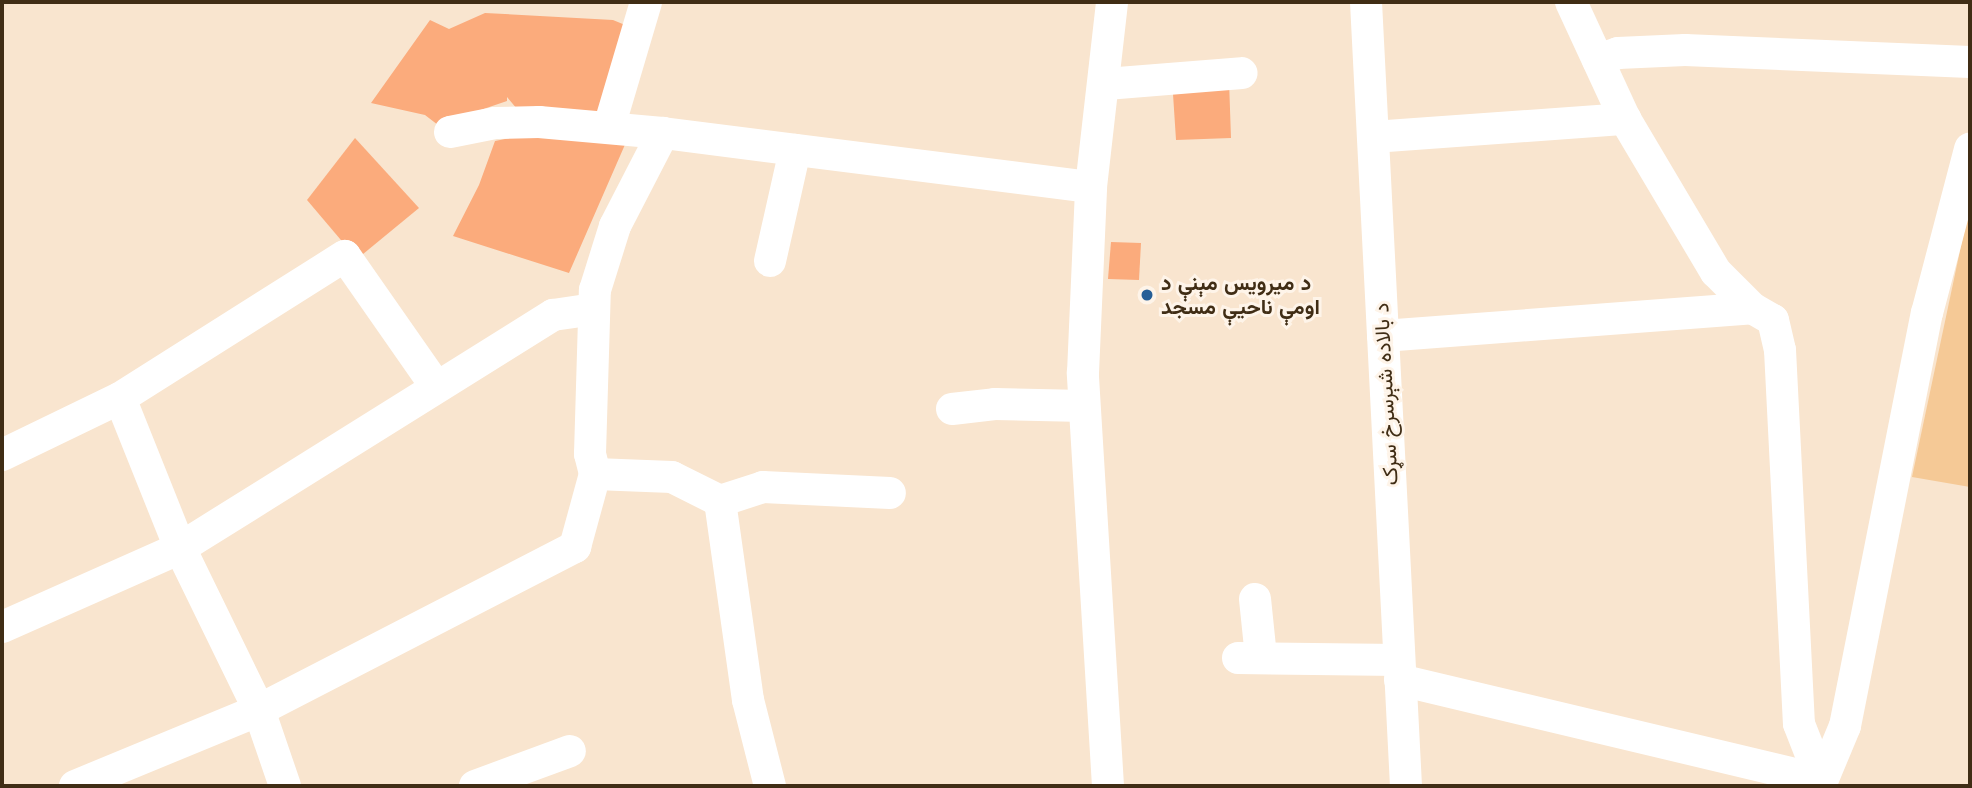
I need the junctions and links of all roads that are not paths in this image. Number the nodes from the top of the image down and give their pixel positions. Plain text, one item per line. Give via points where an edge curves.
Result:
1 (646, 2) edge
2 (1112, 2) edge
3 (1366, 2) edge
4 (1571, 2) edge
5 (1598, 60) junction
6 (1970, 62) edge
7 (1242, 73) dead end
8 (1106, 84) junction
9 (1625, 119) junction
10 (609, 127) junction
11 (450, 132) dead end
12 (663, 133) junction
13 (1373, 137) junction
14 (1970, 149) edge
15 (795, 150) junction
16 (1091, 187) junction
17 (770, 261) dead end
18 (1752, 308) junction
19 (594, 309) junction
20 (1383, 336) junction
21 (435, 385) junction
22 (120, 398) junction
23 (1084, 406) junction
24 (952, 409) dead end
25 (2, 455) edge
26 (596, 474) junction
27 (890, 494) dead end
28 (720, 501) junction
29 (180, 548) junction
30 (1255, 598) dead end
31 (2, 627) edge
32 (1399, 670) junction
33 (259, 710) junction
34 (570, 751) dead end
35 (1821, 783) edge
36 (75, 786) edge
37 (285, 786) edge
38 (475, 786) edge
39 (771, 786) edge
40 (1108, 786) edge
41 (1406, 786) edge

1 - 10 street
2 - 8 street
3 - 13 street, د بالاده شېرسرخ سړک
4 - 5 street
5 - 6 street via 1618,53 1685,50
5 - 9 street
7 - 8 street
8 - 16 street
9 - 13 street
9 - 18 street via 1716,272
10 - 11 street via 495,123
10 - 12 street
12 - 15 street
12 - 19 street via 615,226 595,290
13 - 20 street, د بالاده شېرسرخ سړک
14 - 35 street via 1927,313 1845,726
15 - 16 street
15 - 17 street
16 - 23 street
18 - 20 street
18 - 35 street via 1773,320 1780,350 1798,724
19 - 21 street via 553,315
19 - 26 street via 590,454
20 - 32 street, د بالاده شېرسرخ سړک
21 - 22 street via 345,256
21 - 29 street
22 - 25 street
22 - 29 street
23 - 24 street via 995,404
23 - 40 street
26 - 28 street via 672,477
26 - 33 street via 575,547
27 - 28 street via 763,487
28 - 39 street via 748,700
29 - 31 street
29 - 33 street
30 - 32 street via 1250,658
32 - 35 street
32 - 41 street, د بالاده شېرسرخ سړک
33 - 36 street
33 - 37 street
34 - 38 street

